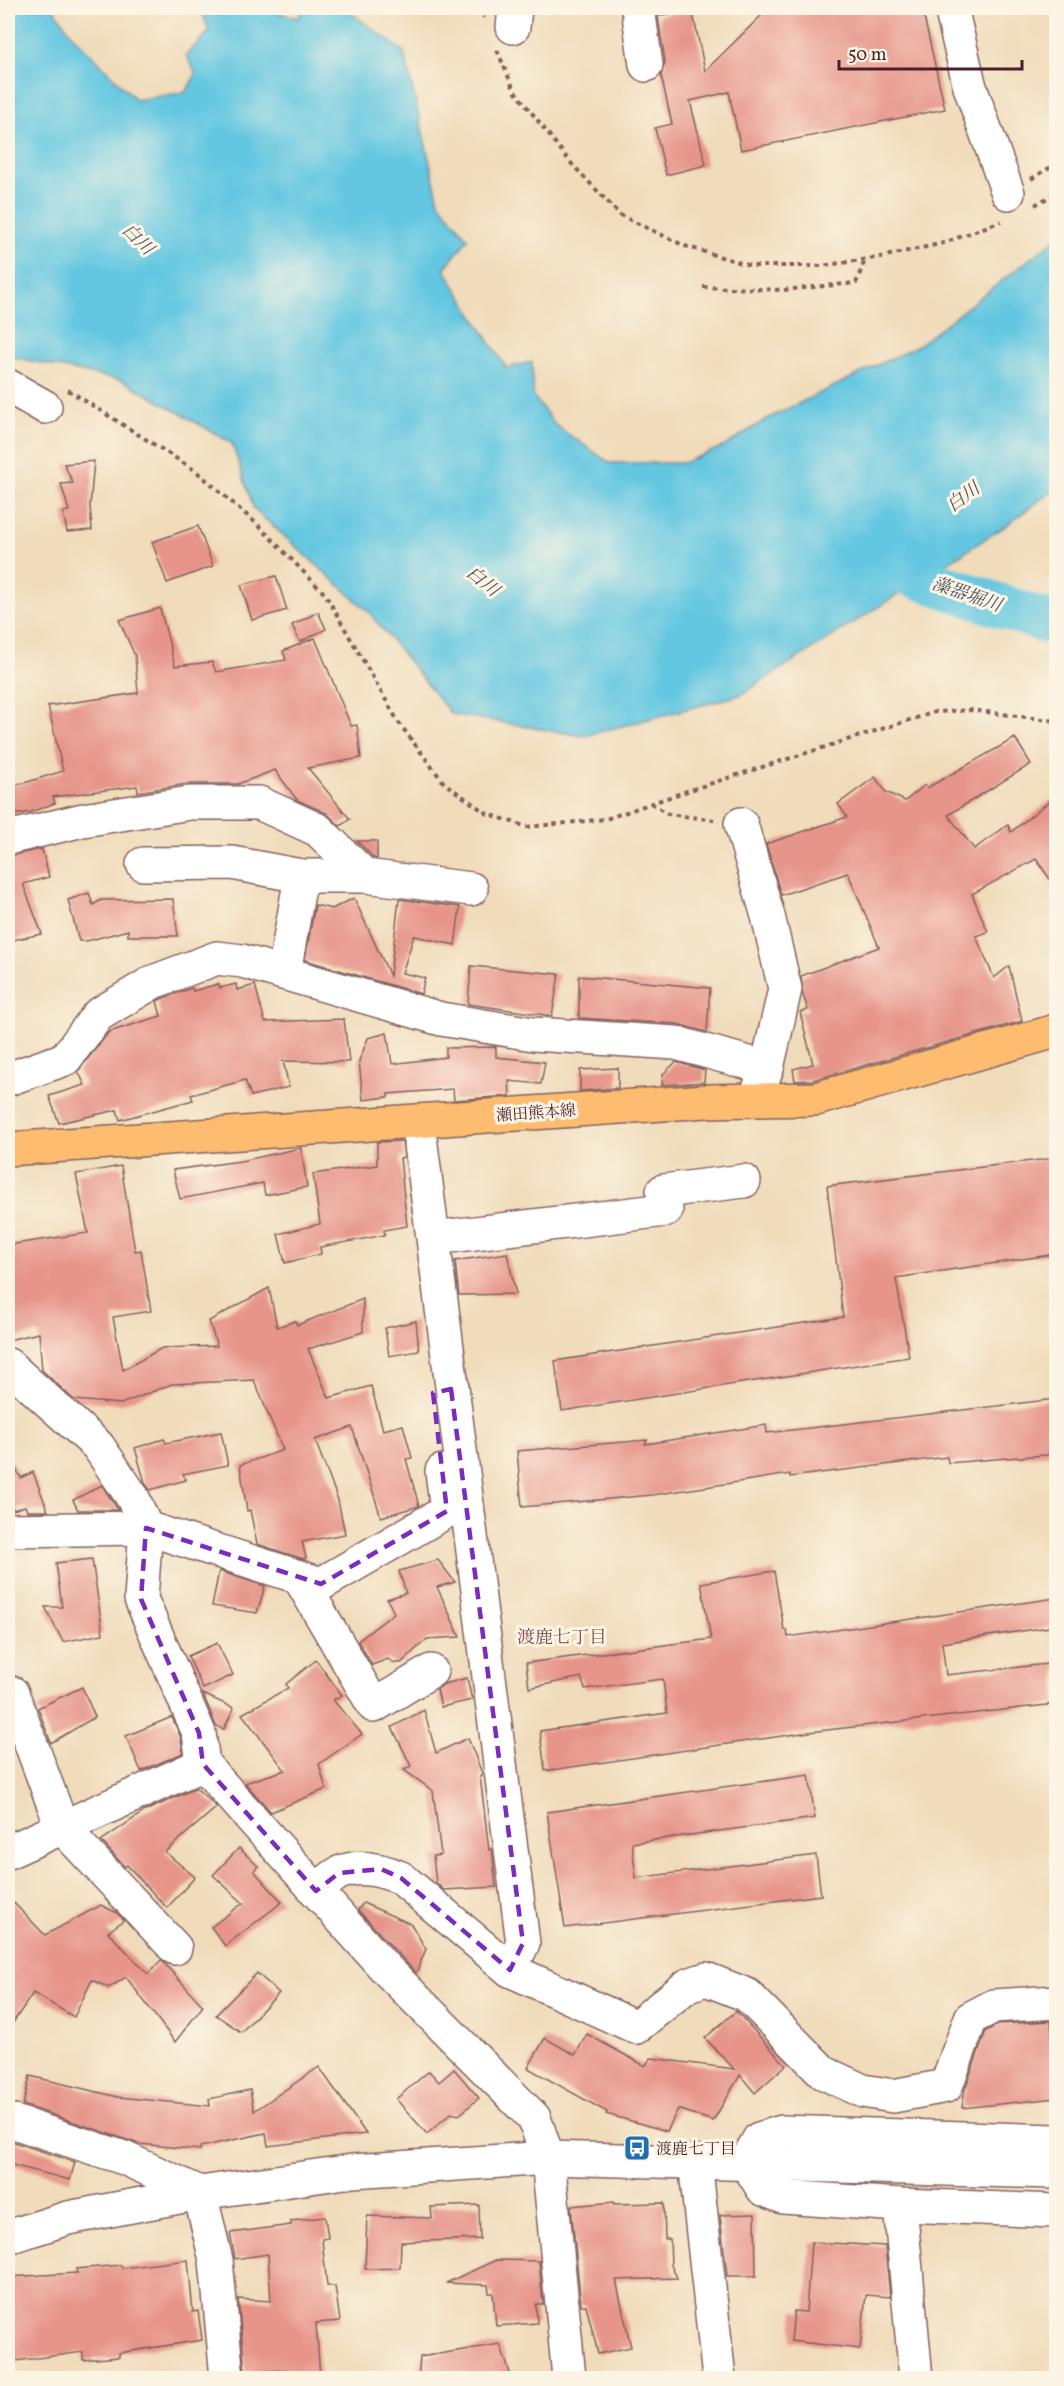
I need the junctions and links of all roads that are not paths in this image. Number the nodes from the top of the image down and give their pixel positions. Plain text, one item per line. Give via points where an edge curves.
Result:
1 (638, 8) edge
2 (951, 8) edge
3 (646, 65) dead end
4 (1015, 207) road end
5 (8, 386) edge
6 (53, 396) road end
7 (741, 824) road end
8 (8, 838) edge
9 (143, 864) dead end
10 (302, 876) junction
11 (365, 876) junction
12 (471, 889) dead end
13 (284, 973) junction
14 (1056, 1031) edge
15 (767, 1068) junction
16 (8, 1079) edge
17 (755, 1100) junction
18 (418, 1121) junction
19 (8, 1149) edge
20 (744, 1181) dead end
21 (434, 1238) junction
22 (8, 1365) edge
23 (452, 1389) junction
24 (146, 1528) junction
25 (8, 1530) edge
26 (299, 1577) junction
27 (431, 1671) dead end
28 (12, 1693) dead end
29 (203, 1764) junction
30 (62, 1827) junction
31 (8, 1852) edge
32 (316, 1891) junction
33 (175, 1948) dead end
34 (510, 1970) junction
35 (1056, 2002) edge
36 (8, 2120) edge
37 (1056, 2141) edge
38 (548, 2158) junction
39 (695, 2161) junction
40 (746, 2162) junction
41 (1056, 2172) edge
42 (200, 2193) junction
43 (900, 2205) junction
44 (1056, 2211) edge
45 (8, 2237) edge
46 (227, 2379) edge
47 (569, 2379) edge
48 (719, 2379) edge
49 (915, 2379) edge

1 - 3 street
2 - 4 street via 970,87
5 - 6 street
7 - 15 street via 785,989
8 - 11 street via 83,820 190,803 260,803 318,830
9 - 10 street via 232,863
10 - 11 street
10 - 13 street
11 - 12 street
13 - 15 street via 441,1019 533,1034 676,1043
13 - 16 street via 218,958 153,982 98,1015 65,1059
14 - 17 main road, 瀬田熊本線 via 816,1099
15 - 17 street
17 - 18 main road, 瀬田熊本線
18 - 19 main road, 瀬田熊本線
18 - 21 street
20 - 21 street via 663,1191 666,1210
21 - 23 street
22 - 24 street via 98,1446 133,1498
23 - 26 street via 433,1393 447,1510 321,1584
23 - 34 street via 523,1943
24 - 25 street
24 - 26 street
24 - 29 street via 141,1599 199,1733
26 - 27 street via 374,1706
28 - 30 street
29 - 30 street
29 - 32 street
30 - 31 street
30 - 33 street
32 - 34 street via 339,1873 381,1869 401,1878
32 - 38 street via 386,1970 534,2118
34 - 35 street via 636,2026 688,1985 706,1979 727,1985 747,1995 824,2073 863,2091 893,2096 946,2086 971,2018 994,2006
36 - 42 street via 124,2158
37 - 40 street via 782,2132 759,2139
38 - 39 street
38 - 42 street via 352,2171
38 - 47 street
39 - 40 street
39 - 48 street
40 - 41 street
40 - 43 street via 763,2189 783,2197
42 - 45 street via 68,2218
42 - 46 street via 216,2260
43 - 44 street
43 - 49 street

